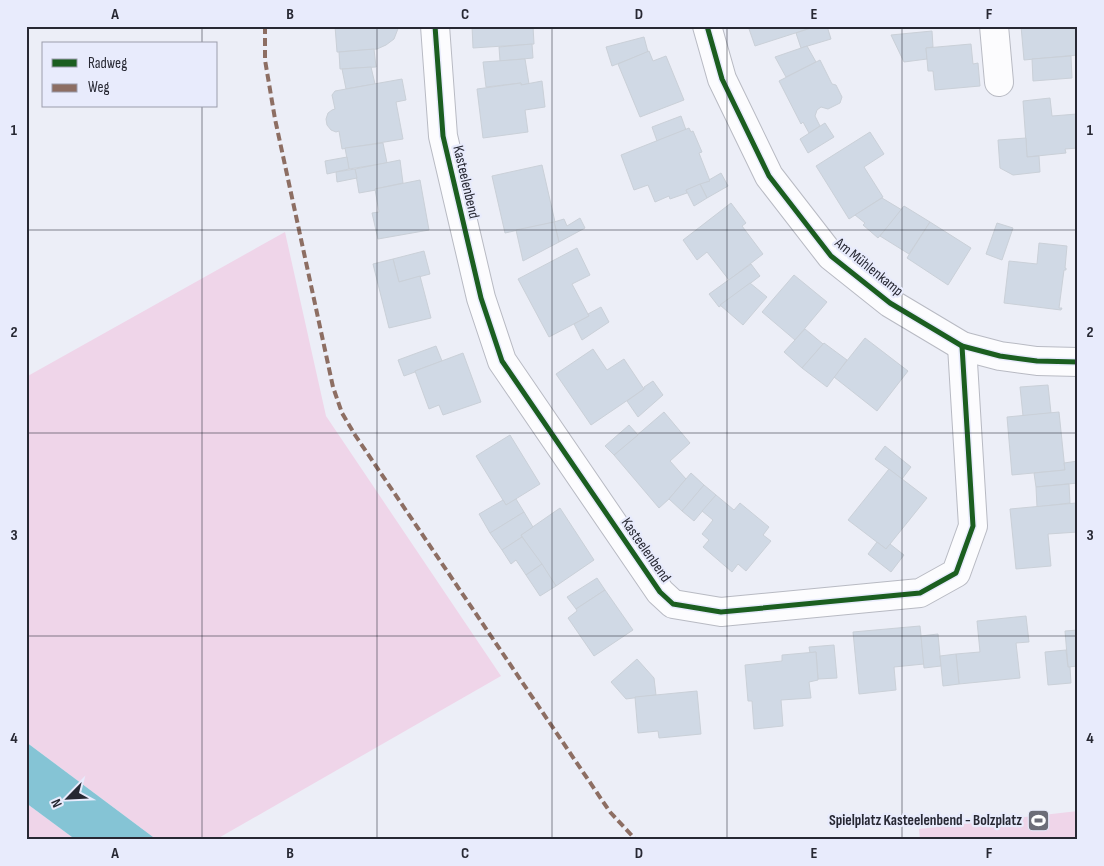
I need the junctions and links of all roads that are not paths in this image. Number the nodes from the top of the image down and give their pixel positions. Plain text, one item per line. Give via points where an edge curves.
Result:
1 (435, 26) edge
2 (707, 26) edge
3 (994, 26) edge
4 (999, 82) dead end
5 (962, 346) junction
6 (1078, 362) edge

1 - 5 street, Kasteelenbend via 443,136 481,298 502,362 660,592 673,604 721,612 920,592 956,573 973,526
2 - 5 street, Am Mühlenkamp via 722,79 769,176 831,256 890,303
3 - 4 street
5 - 6 street, Am Mühlenkamp via 1000,356

